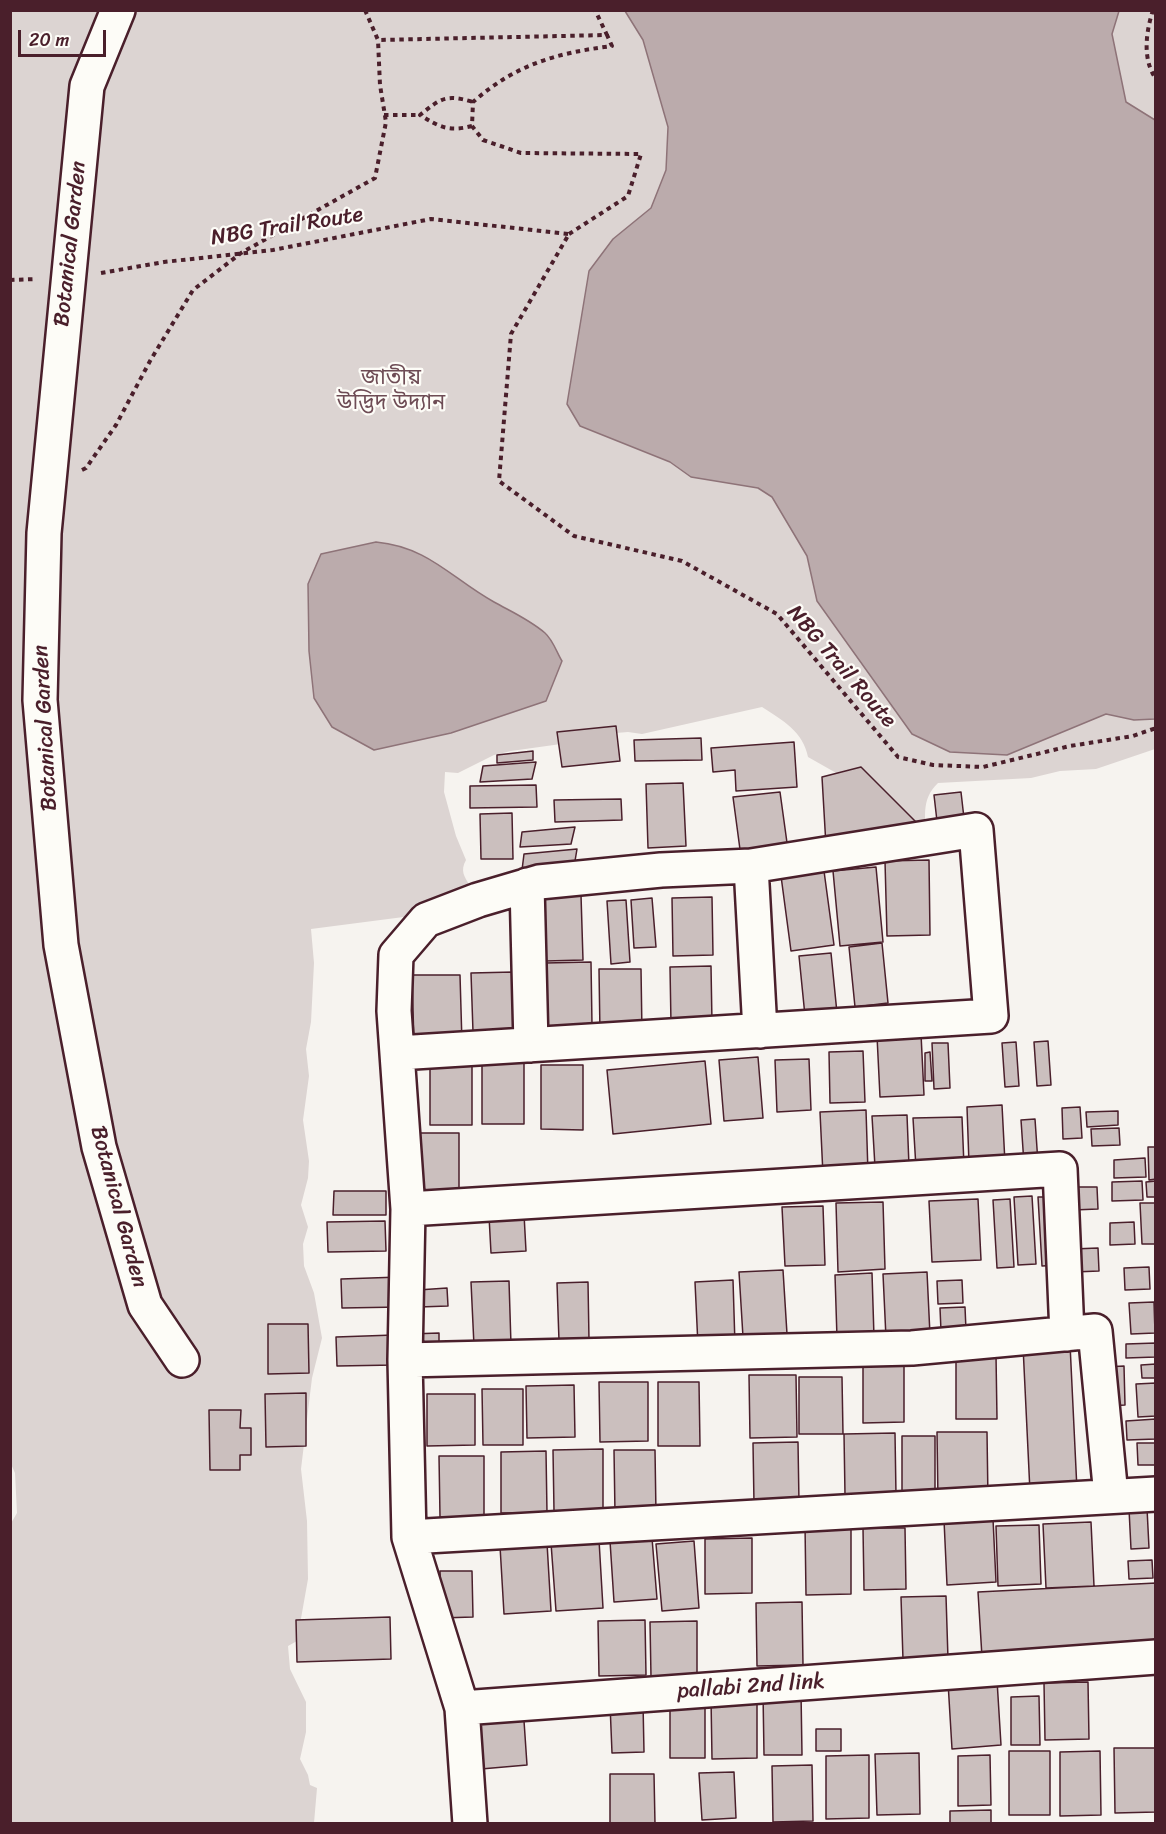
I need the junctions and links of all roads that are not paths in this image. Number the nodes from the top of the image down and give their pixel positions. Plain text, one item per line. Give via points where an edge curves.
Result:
1 (118, 10) edge
2 (751, 866) junction
3 (527, 885) junction
4 (760, 1031) junction
5 (531, 1045) junction
6 (398, 1053) junction
7 (408, 1209) junction
8 (1067, 1334) junction
9 (182, 1360) dead end
10 (405, 1360) junction
11 (1155, 1494) edge
12 (1111, 1496) junction
13 (409, 1537) junction
14 (1155, 1657) edge
15 (462, 1708) junction
16 (470, 1824) edge

1 - 9 street, Botanical Garden via 87,86 44,533 40,700 61,945 99,1148 145,1305
2 - 3 street via 650,871
2 - 4 street
2 - 4 street via 976,831 991,1016
3 - 5 street
3 - 6 street via 426,920 396,955 394,1011
4 - 5 street
5 - 6 street
6 - 7 street
7 - 8 street via 1060,1169
7 - 10 street
8 - 10 street via 912,1348
8 - 12 street via 1095,1332
10 - 13 street
11 - 12 street
12 - 13 street
13 - 15 street
14 - 15 street, pallabi 2nd link
15 - 16 street

